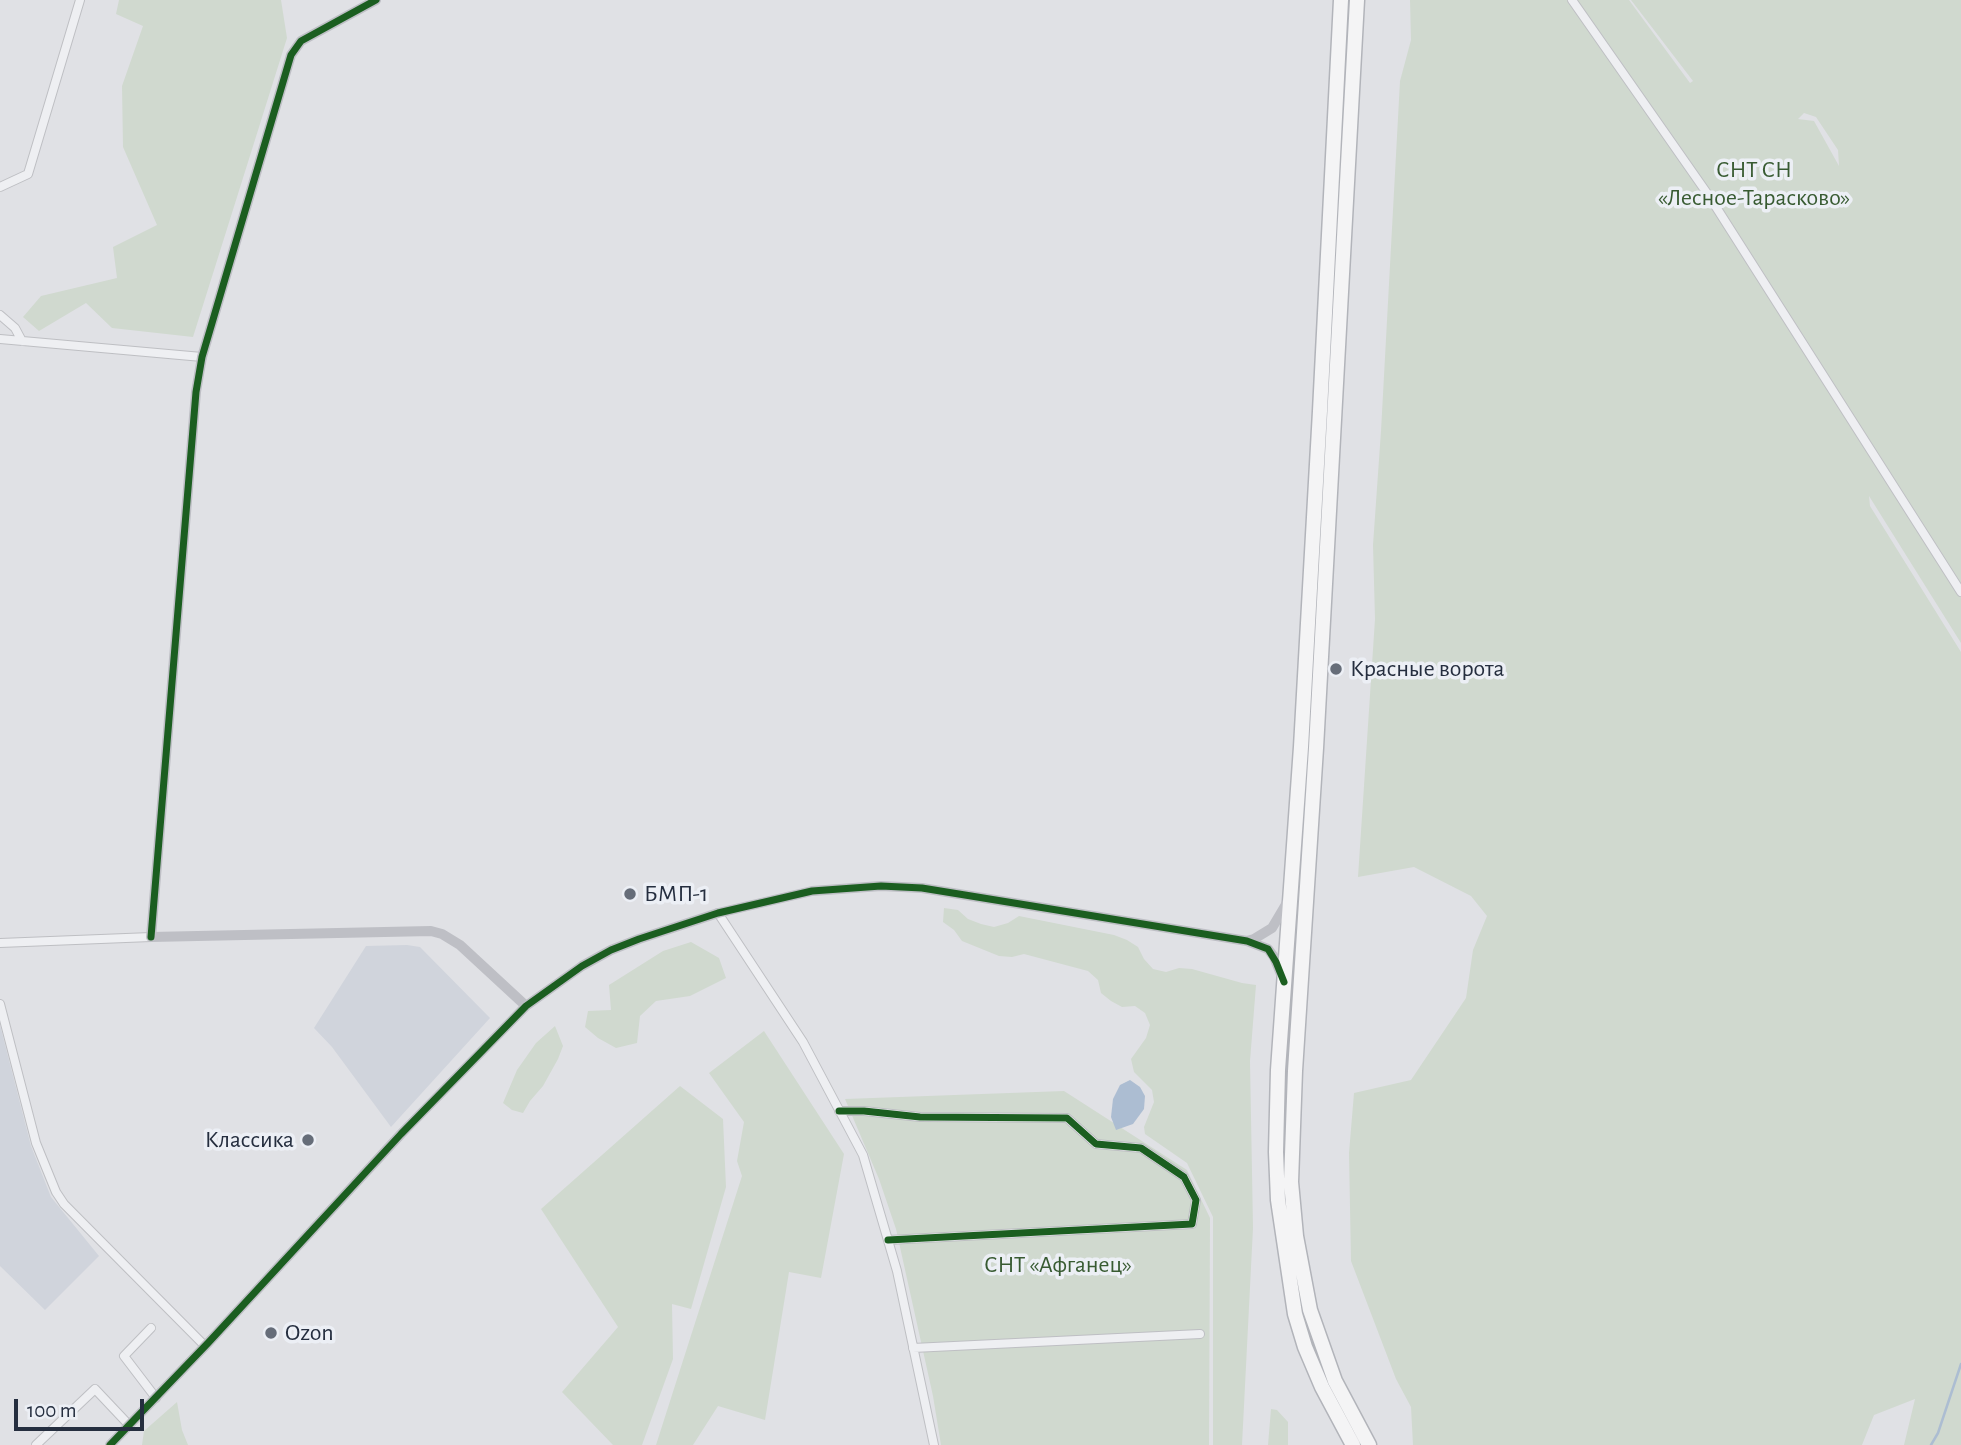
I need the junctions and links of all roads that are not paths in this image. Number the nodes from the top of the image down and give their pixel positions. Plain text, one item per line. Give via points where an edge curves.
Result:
1 (80, 0) edge
2 (376, 0) edge
3 (1340, 0) edge
4 (1357, 0) edge
5 (1572, 0) edge
6 (0, 187) edge
7 (0, 315) edge
8 (0, 339) edge
9 (22, 341) junction
10 (202, 357) junction
11 (1961, 592) edge
12 (1290, 899) junction
13 (718, 913) junction
14 (151, 937) junction
15 (1247, 941) junction
16 (0, 943) edge
17 (1284, 982) junction
18 (0, 1004) edge
19 (526, 1006) junction
20 (839, 1111) junction
21 (888, 1240) junction
22 (151, 1328) dead end
23 (1200, 1334) dead end
24 (205, 1346) junction
25 (913, 1348) junction
26 (156, 1398) junction
27 (129, 1425) junction
28 (36, 1445) edge
29 (110, 1445) edge
30 (934, 1445) edge
31 (1353, 1445) edge
32 (1369, 1445) edge

1 - 6 street via 28,174
2 - 10 street via 301,41 291,55
3 - 12 highway via 1320,423
4 - 32 highway via 1291,1182 1310,1310 1335,1381
5 - 11 street via 1709,196
7 - 9 street
8 - 9 street
9 - 10 street
10 - 14 street
12 - 15 street via 1272,928
12 - 17 highway
13 - 15 street via 812,891 904,887
13 - 19 street via 611,950
13 - 20 street via 803,1042
14 - 16 street
14 - 19 street via 430,931 460,945
15 - 17 street via 1268,949
17 - 31 highway via 1276,1153 1283,1239 1305,1348
18 - 24 street via 36,1143 56,1192
19 - 24 street
20 - 21 street via 863,1155
20 - 21 street via 920,1117 1067,1118 1096,1144 1141,1148 1184,1177 1196,1200 1192,1224
21 - 25 street
22 - 26 street via 124,1356
23 - 25 street
24 - 26 street
25 - 30 street
26 - 27 street
27 - 28 street via 95,1389
27 - 29 street

